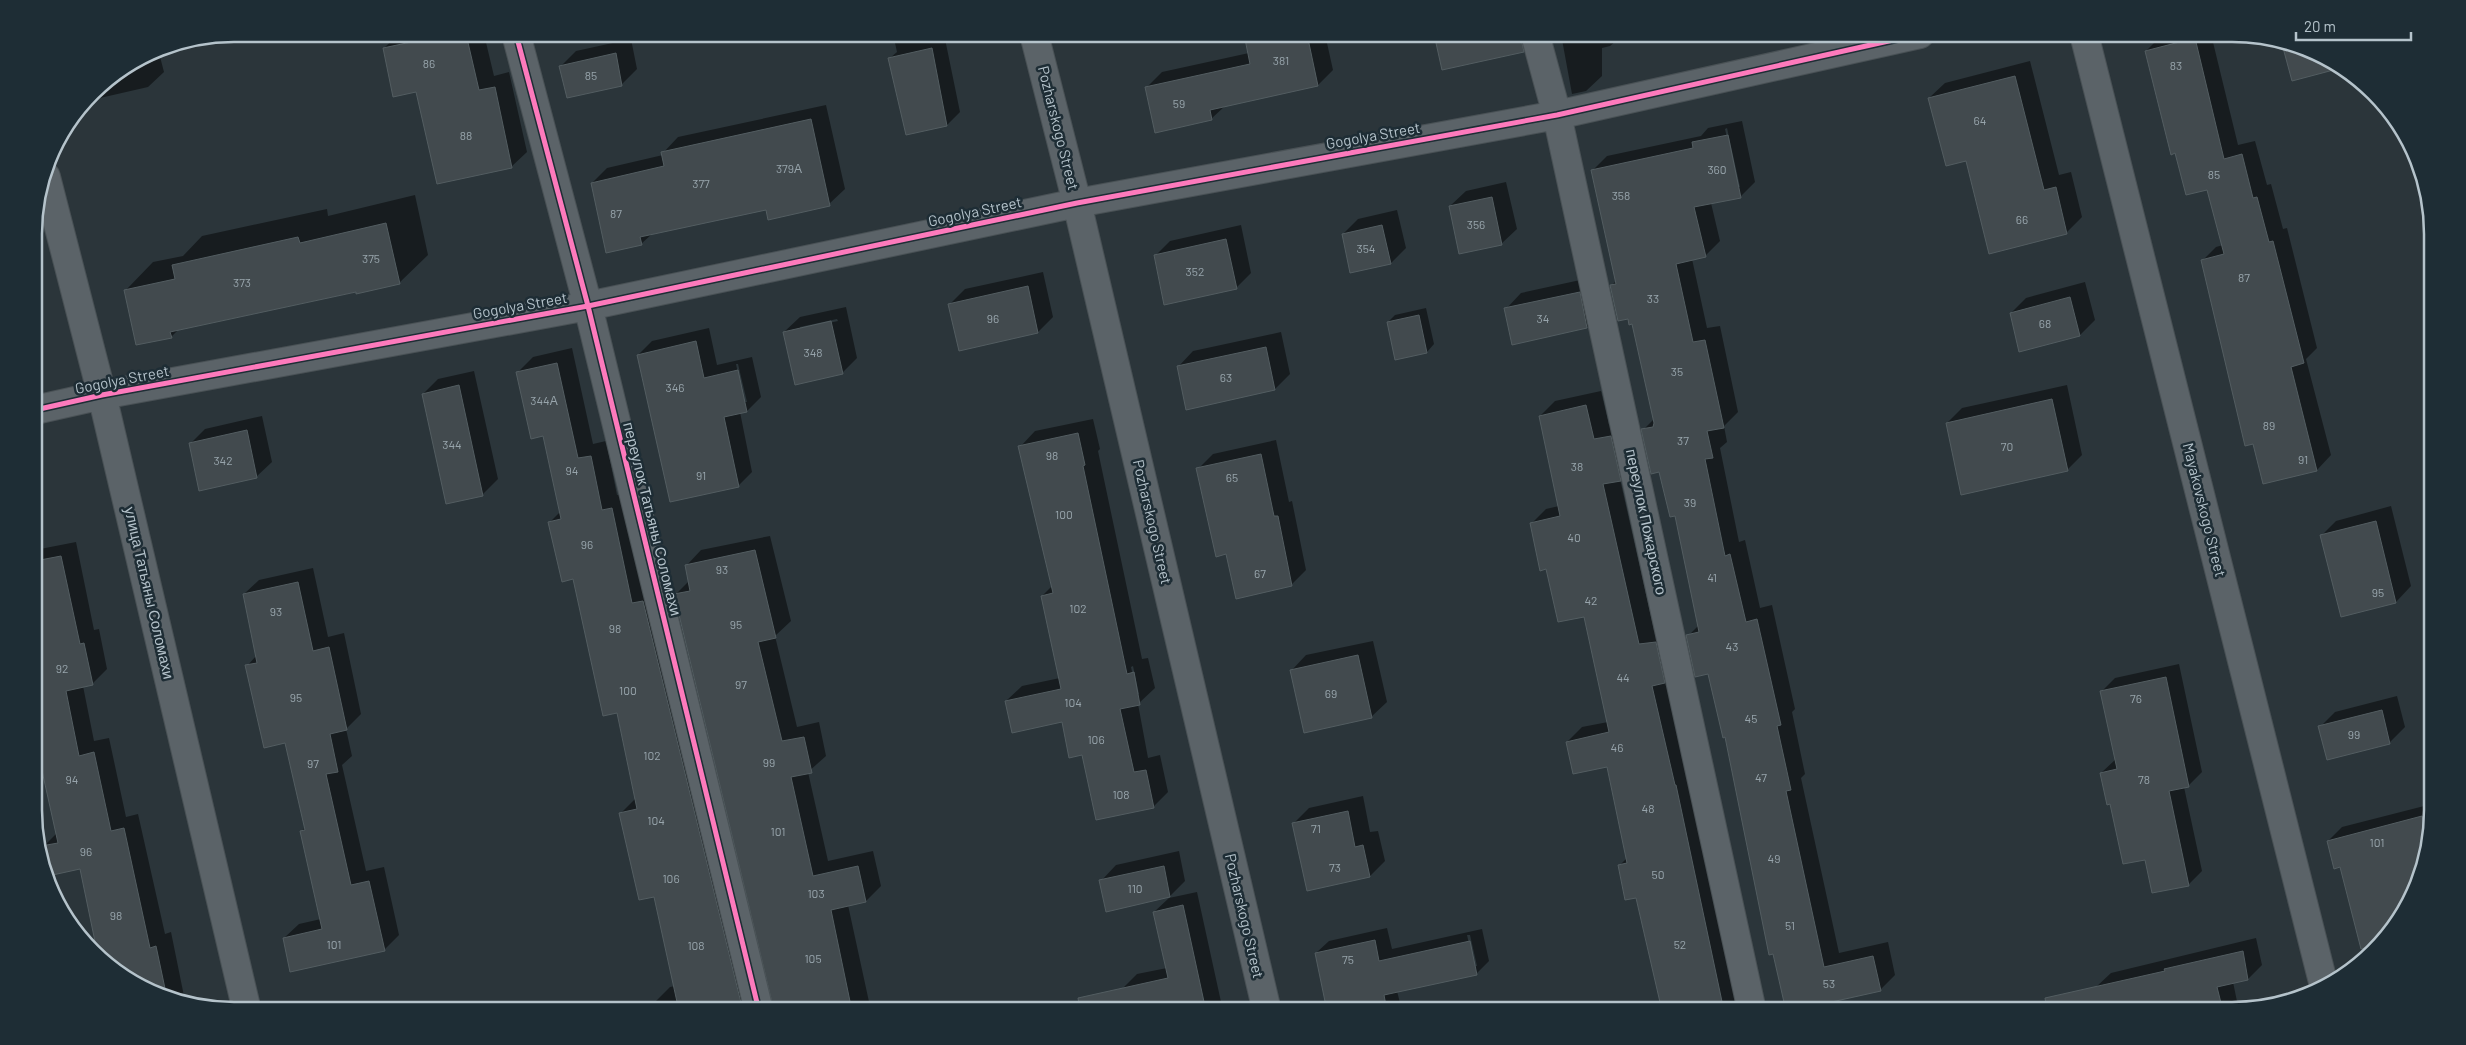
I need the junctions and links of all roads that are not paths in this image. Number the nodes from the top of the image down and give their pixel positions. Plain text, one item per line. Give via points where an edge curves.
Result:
1 (518, 42) edge
2 (1036, 42) edge
3 (1537, 42) edge
4 (1884, 42) edge
5 (2086, 42) edge
6 (1557, 115) junction
7 (49, 187) edge
8 (1077, 204) junction
9 (588, 306) junction
10 (102, 395) junction
11 (42, 408) edge
12 (2322, 980) edge
13 (244, 1002) edge
14 (757, 1002) edge
15 (1265, 1002) edge
16 (1750, 1002) edge

1 - 9 street, переулок Татьяны Соломахи
2 - 8 street, Pozharskogo Street
3 - 6 street, переулок Пожарского
4 - 6 street, Gogolya Street
5 - 12 street, Mayakovskogo Street
6 - 8 street, Gogolya Street
6 - 16 street, переулок Пожарского
7 - 10 street, улица Татьяны Соломахи
8 - 9 street, Gogolya Street
8 - 15 street, Pozharskogo Street
9 - 10 street, Gogolya Street
9 - 14 street, переулок Татьяны Соломахи
10 - 11 street, Gogolya Street
10 - 13 street, улица Татьяны Соломахи

